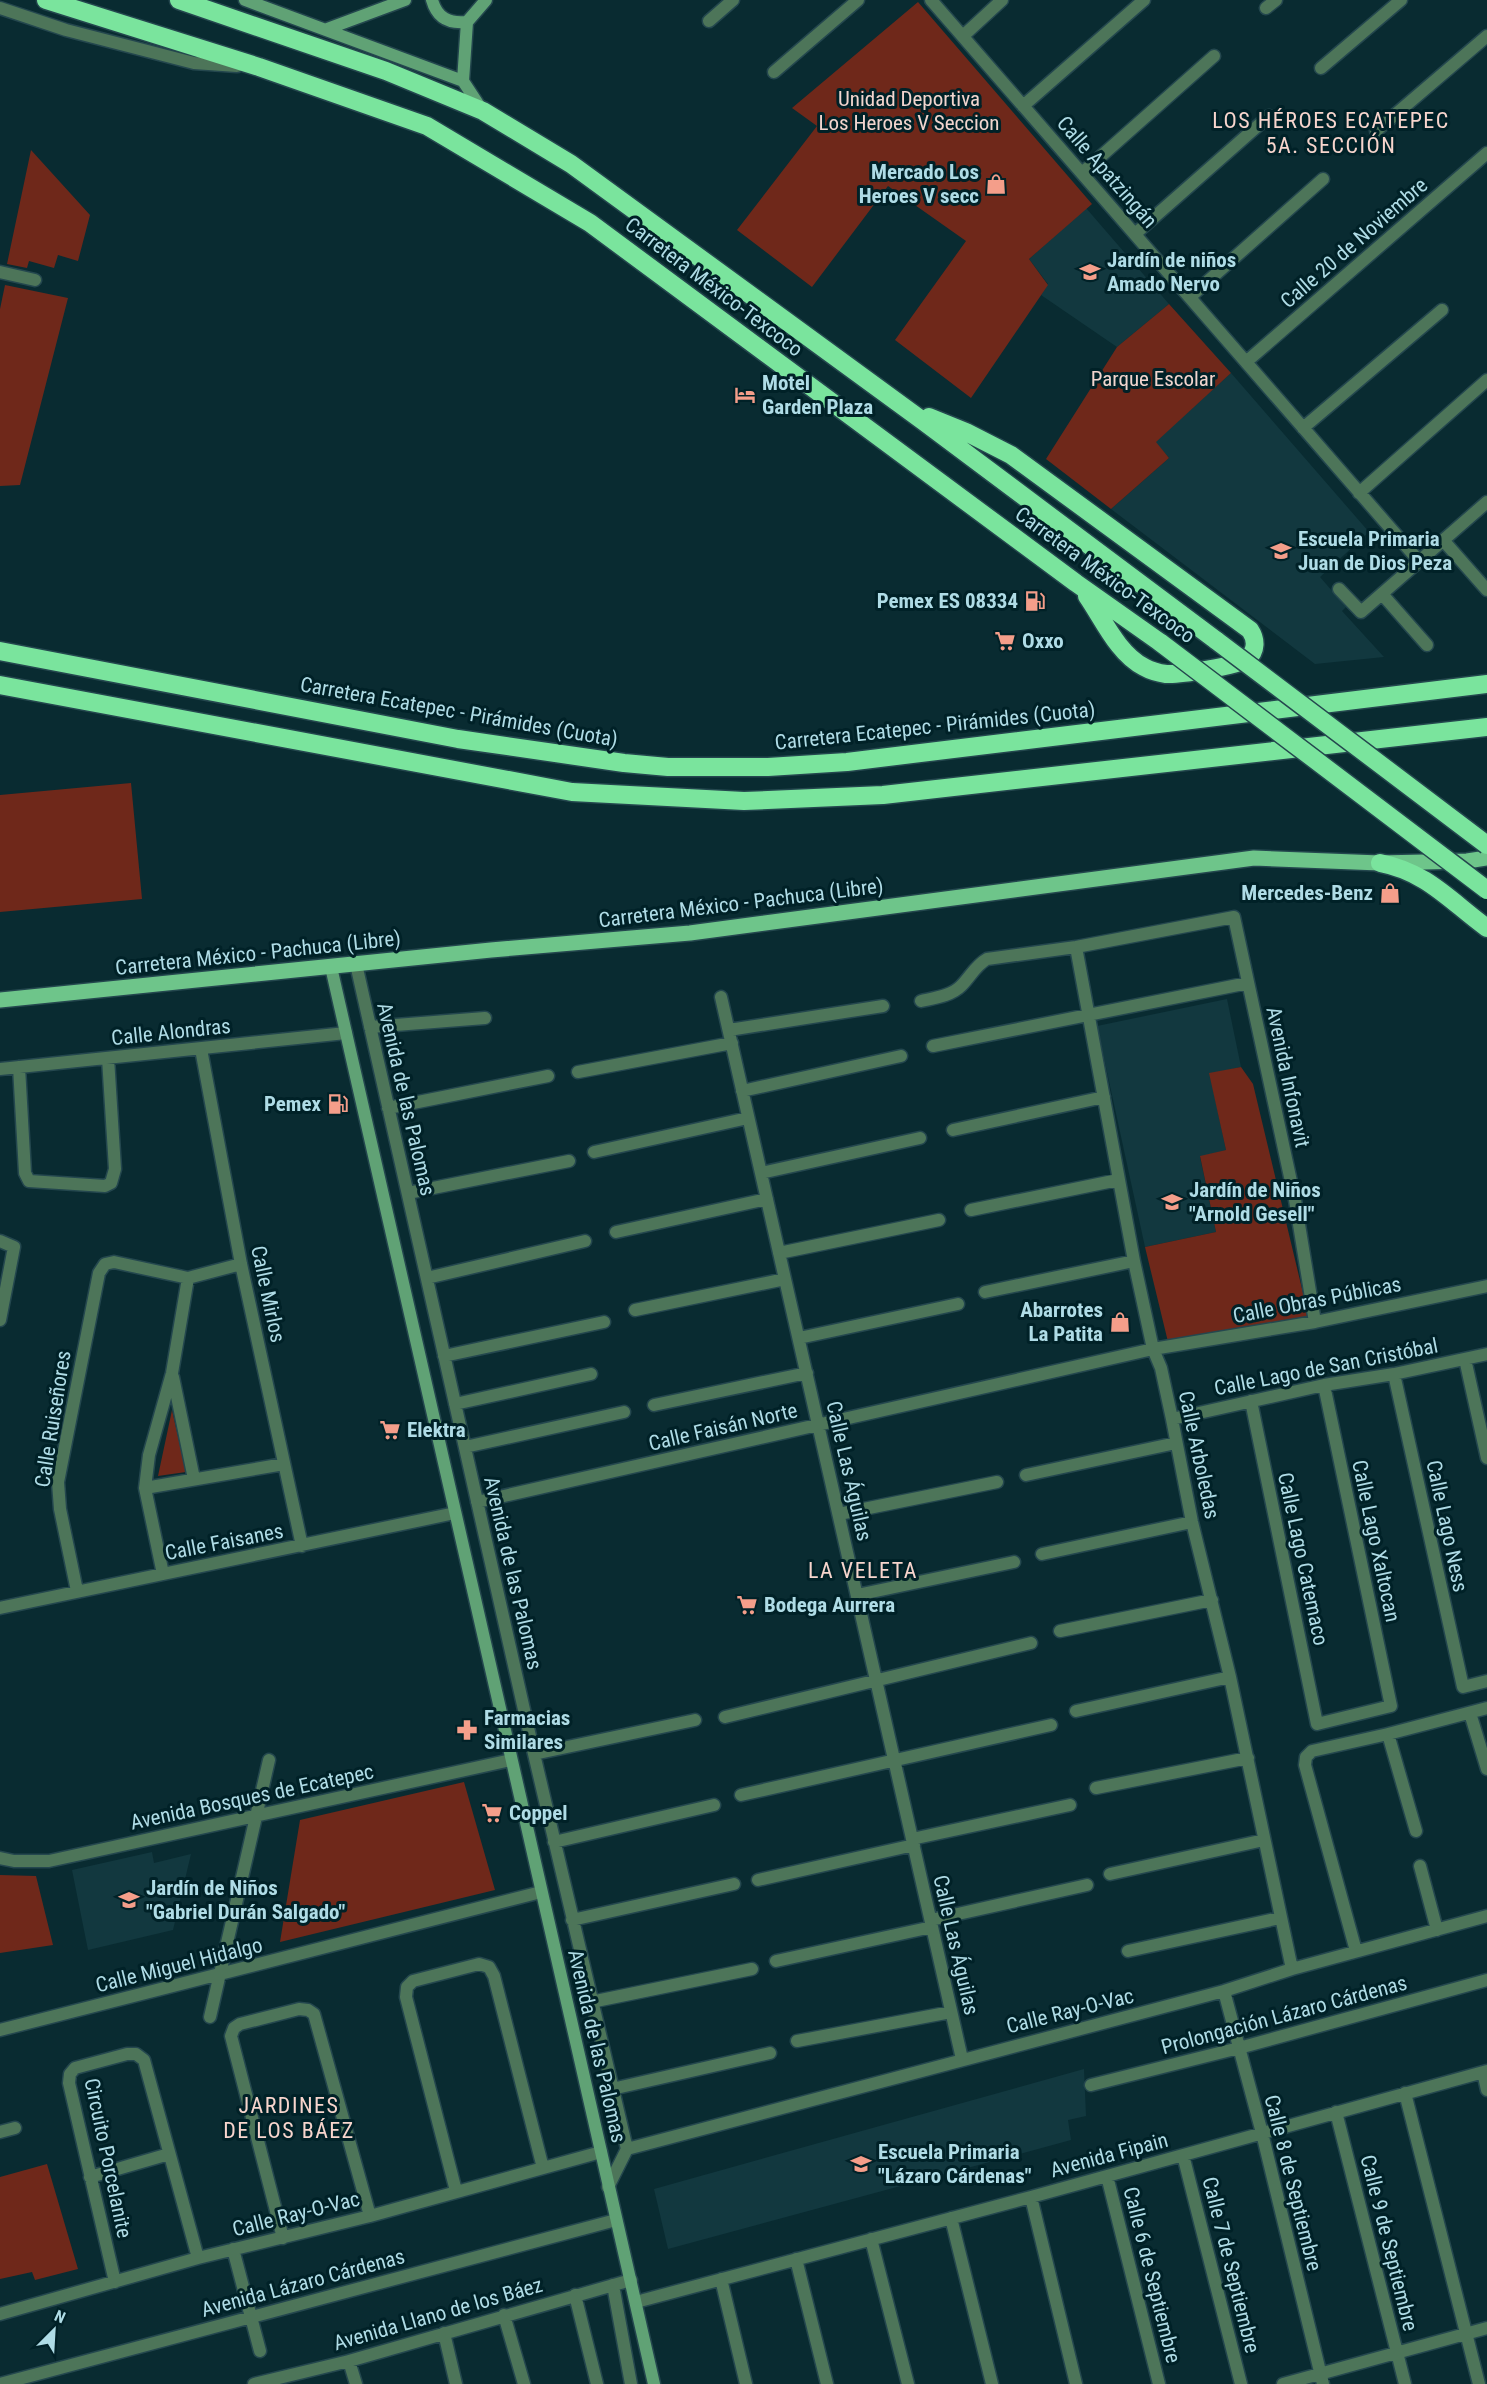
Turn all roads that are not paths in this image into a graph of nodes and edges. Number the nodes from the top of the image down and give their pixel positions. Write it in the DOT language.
graph roads {
  1 [pos="46,0"];
  2 [pos="179,0"];
  3 [pos="244,0"];
  4 [pos="405,0"];
  5 [pos="432,0"];
  6 [pos="486,0"];
  7 [pos="733,0"];
  8 [pos="858,0"];
  9 [pos="931,0"];
  10 [pos="1002,0"];
  11 [pos="1144,0"];
  12 [pos="1401,0"];
  13 [pos="0,8"];
  14 [pos="709,21"];
  15 [pos="467,22"];
  16 [pos="327,29"];
  17 [pos="963,36"];
  18 [pos="1487,36"];
  19 [pos="1214,56"];
  20 [pos="259,67"];
  21 [pos="1321,68"];
  22 [pos="774,72"];
  23 [pos="463,81"];
  24 [pos="1023,106"];
  25 [pos="483,111"];
  26 [pos="1269,116"];
  27 [pos="1376,131"];
  28 [pos="1487,153"];
  29 [pos="1082,173"];
  30 [pos="1323,179"];
  31 [pos="1135,234"];
  32 [pos="0,272"];
  33 [pos="35,279"];
  34 [pos="1190,297"];
  35 [pos="1442,310"];
  36 [pos="1246,362"];
  37 [pos="1487,380"];
  38 [pos="907,409"];
  39 [pos="1303,428"];
  40 [pos="1359,493"];
  41 [pos="1487,502"];
  42 [pos="1443,540"];
  43 [pos="1419,561"];
  44 [pos="1081,587"];
  45 [pos="1339,589"];
  46 [pos="1487,590"];
  47 [pos="1382,594"];
  48 [pos="1427,645"];
  49 [pos="0,651"];
  50 [pos="1487,684"];
  51 [pos="0,685"];
  52 [pos="1487,727"];
  53 [pos="1487,845"];
  54 [pos="1487,858"];
  55 [pos="1380,863"];
  56 [pos="1487,890"];
  57 [pos="1487,928"];
  58 [pos="1076,947"];
  59 [pos="356,964"];
  60 [pos="331,967"];
  61 [pos="1248,983"];
  62 [pos="721,997"];
  63 [pos="0,1000"];
  64 [pos="921,1001"];
  65 [pos="883,1006"];
  66 [pos="1094,1014"];
  67 [pos="485,1018"];
  68 [pos="370,1027"];
  69 [pos="729,1030"];
  70 [pos="346,1032"];
  71 [pos="732,1043"];
  72 [pos="933,1047"];
  73 [pos="201,1048"];
  74 [pos="901,1056"];
  75 [pos="108,1058"];
  76 [pos="19,1067"];
  77 [pos="0,1069"];
  78 [pos="578,1072"];
  79 [pos="548,1076"];
  80 [pos="742,1091"];
  81 [pos="1104,1097"];
  82 [pos="388,1108"];
  83 [pos="748,1118"];
  84 [pos="953,1130"];
  85 [pos="920,1138"];
  86 [pos="594,1152"];
  87 [pos="568,1161"];
  88 [pos="761,1173"];
  89 [pos="1118,1180"];
  90 [pos="408,1193"];
  91 [pos="767,1199"];
  92 [pos="971,1210"];
  93 [pos="939,1220"];
  94 [pos="616,1232"];
  95 [pos="0,1241"];
  96 [pos="585,1241"];
  97 [pos="779,1253"];
  98 [pos="1134,1261"];
  99 [pos="242,1264"];
  100 [pos="188,1278"];
  101 [pos="427,1278"];
  102 [pos="785,1279"];
  103 [pos="1487,1286"];
  104 [pos="985,1292"];
  105 [pos="957,1304"];
  106 [pos="635,1310"];
  107 [pos="0,1320"];
  108 [pos="604,1322"];
  109 [pos="1315,1322"];
  110 [pos="798,1338"];
  111 [pos="1153,1349"];
  112 [pos="1487,1354"];
  113 [pos="444,1356"];
  114 [pos="1465,1359"];
  115 [pos="172,1373"];
  116 [pos="807,1373"];
  117 [pos="591,1374"];
  118 [pos="1394,1374"];
  119 [pos="1323,1384"];
  120 [pos="1251,1401"];
  121 [pos="455,1404"];
  122 [pos="654,1406"];
  123 [pos="624,1412"];
  124 [pos="1172,1419"];
  125 [pos="818,1426"];
  126 [pos="1176,1443"];
  127 [pos="465,1447"];
  128 [pos="1487,1458"];
  129 [pos="284,1464"];
  130 [pos="1026,1475"];
  131 [pos="194,1479"];
  132 [pos="997,1482"];
  133 [pos="145,1488"];
  134 [pos="477,1502"];
  135 [pos="455,1513"];
  136 [pos="838,1514"];
  137 [pos="1192,1522"];
  138 [pos="302,1546"];
  139 [pos="1042,1554"];
  140 [pos="1014,1562"];
  141 [pos="163,1574"];
  142 [pos="77,1591"];
  143 [pos="857,1595"];
  144 [pos="1212,1600"];
  145 [pos="0,1608"];
  146 [pos="1060,1631"];
  147 [pos="1031,1643"];
  148 [pos="1230,1677"];
  149 [pos="878,1681"];
  150 [pos="1487,1681"];
  151 [pos="1487,1708"];
  152 [pos="1076,1711"];
  153 [pos="1470,1713"];
  154 [pos="725,1717"];
  155 [pos="695,1720"];
  156 [pos="1317,1724"];
  157 [pos="1051,1725"];
  158 [pos="1388,1734"];
  159 [pos="534,1754"];
  160 [pos="1248,1758"];
  161 [pos="269,1760"];
  162 [pos="511,1760"];
  163 [pos="894,1760"];
  164 [pos="1487,1769"];
  165 [pos="1096,1788"];
  166 [pos="741,1795"];
  167 [pos="714,1804"];
  168 [pos="1070,1805"];
  169 [pos="256,1817"];
  170 [pos="1416,1831"];
  171 [pos="1264,1840"];
  172 [pos="554,1842"];
  173 [pos="913,1842"];
  174 [pos="0,1858"];
  175 [pos="1420,1866"];
  176 [pos="1110,1874"];
  177 [pos="758,1880"];
  178 [pos="734,1884"];
  179 [pos="1087,1885"];
  180 [pos="541,1892"];
  181 [pos="1487,1916"];
  182 [pos="1281,1918"];
  183 [pos="572,1920"];
  184 [pos="932,1923"];
  185 [pos="1437,1930"];
  186 [pos="1128,1951"];
  187 [pos="1356,1951"];
  188 [pos="776,1961"];
  189 [pos="752,1969"];
  190 [pos="1292,1969"];
  191 [pos="219,1975"];
  192 [pos="1487,1980"];
  193 [pos="1224,1991"];
  194 [pos="591,2001"];
  195 [pos="951,2012"];
  196 [pos="210,2017"];
  197 [pos="0,2030"];
  198 [pos="797,2041"];
  199 [pos="1239,2048"];
  200 [pos="770,2053"];
  201 [pos="962,2059"];
  202 [pos="1485,2071"];
  203 [pos="1091,2085"];
  204 [pos="612,2089"];
  205 [pos="1487,2090"];
  206 [pos="1405,2093"];
  207 [pos="1336,2112"];
  208 [pos="15,2128"];
  209 [pos="0,2132"];
  210 [pos="1262,2133"];
  211 [pos="627,2149"];
  212 [pos="601,2152"];
  213 [pos="169,2154"];
  214 [pos="1183,2155"];
  215 [pos="543,2168"];
  216 [pos="1107,2176"];
  217 [pos="90,2177"];
  218 [pos="608,2187"];
  219 [pos="456,2191"];
  220 [pos="1031,2197"];
  221 [pos="370,2216"];
  222 [pos="951,2218"];
  223 [pos="616,2220"];
  224 [pos="283,2238"];
  225 [pos="871,2239"];
  226 [pos="232,2249"];
  227 [pos="198,2258"];
  228 [pos="796,2259"];
  229 [pos="721,2279"];
  230 [pos="631,2280"];
  231 [pos="115,2283"];
  232 [pos="613,2285"];
  233 [pos="575,2295"];
  234 [pos="636,2302"];
  235 [pos="0,2314"];
  236 [pos="504,2315"];
  237 [pos="250,2318"];
  238 [pos="1487,2328"];
  239 [pos="444,2333"];
  240 [pos="1466,2333"];
  241 [pos="260,2351"];
  242 [pos="1397,2353"];
  243 [pos="349,2361"];
  244 [pos="1321,2379"];
  245 [pos="269,2382"];
  246 [pos="0,2384"];
  247 [pos="254,2384"];
  248 [pos="356,2384"];
  249 [pos="456,2384"];
  250 [pos="524,2384"];
  251 [pos="597,2384"];
  252 [pos="631,2384"];
  253 [pos="654,2384"];
  254 [pos="747,2384"];
  255 [pos="827,2384"];
  256 [pos="908,2384"];
  257 [pos="992,2384"];
  258 [pos="1076,2384"];
  259 [pos="1159,2384"];
  260 [pos="1241,2384"];
  261 [pos="1283,2384"];
  262 [pos="1405,2384"];
  263 [pos="1479,2384"];
  1 -- 20 [label="highway, Carretera México-Texcoco"];
  2 -- 25 [label="highway, Carretera México-Texcoco"];
  3 -- 16 [label="main road"];
  4 -- 16 [label="main road"];
  5 -- 15 [label="main road"];
  6 -- 15 [label="main road"];
  7 -- 14 [label="street"];
  8 -- 22 [label="street"];
  9 -- 17 [label="street, Calle Apatzingán"];
  10 -- 17 [label="street"];
  11 -- 24 [label="street"];
  12 -- 21 [label="street"];
  13 -- 20 [label="street"];
  15 -- 23 [label="main road"];
  16 -- 23 [label="main road"];
  17 -- 24 [label="street, Calle Apatzingán"];
  18 -- 27 [label="street"];
  19 -- 29 [label="street"];
  20 -- 44 [label="highway, Carretera México-Texcoco"];
  23 -- 25 [label="main road"];
  24 -- 29 [label="street, Calle Apatzingán"];
  25 -- 38 [label="highway, Carretera México-Texcoco"];
  26 -- 31 [label="street"];
  28 -- 36 [label="street, Calle 20 de Noviembre"];
  29 -- 31 [label="street, Calle Apatzingán"];
  30 -- 34 [label="street"];
  31 -- 34 [label="street, Calle Apatzingán"];
  32 -- 33 [label="street"];
  34 -- 36 [label="street, Calle Apatzingán"];
  35 -- 39 [label="street"];
  36 -- 39 [label="street, Calle Apatzingán"];
  37 -- 40 [label="street"];
  38 -- 44 [label="highway"];
  38 -- 53 [label="highway, Carretera México-Texcoco, bridge"];
  39 -- 40 [label="street, Calle Apatzingán"];
  40 -- 43 [label="street, Calle Apatzingán"];
  41 -- 42 [label="street"];
  42 -- 43 [label="street"];
  42 -- 46 [label="street"];
  43 -- 47 [label="street"];
  44 -- 56 [label="highway, Carretera México-Texcoco, bridge"];
  45 -- 47 [label="street"];
  47 -- 48 [label="street"];
  49 -- 50 [label="highway, Carretera Ecatepec - Pirámides (Cuota)"];
  51 -- 52 [label="highway"];
  54 -- 55 [label="main road, Carretera México - Pachuca (Libre)"];
  55 -- 57 [label="highway"];
  55 -- 59 [label="main road, Carretera México - Pachuca (Libre)"];
  58 -- 61 [label="street, Avenida Infonavit"];
  58 -- 64 [label="street"];
  58 -- 66 [label="street, Calle Arboledas"];
  59 -- 60 [label="main road, Carretera México - Pachuca (Libre)"];
  59 -- 68 [label="street, Avenida de las Palomas"];
  60 -- 63 [label="main road, Carretera México - Pachuca (Libre)"];
  60 -- 70 [label="main road, Avenida de las Palomas"];
  61 -- 66 [label="street, Avenida Infonavit"];
  61 -- 109 [label="street, Avenida Infonavit"];
  62 -- 69 [label="street, Calle Las Águilas"];
  65 -- 69 [label="street"];
  66 -- 72 [label="street, Avenida Infonavit"];
  66 -- 81 [label="street, Calle Arboledas"];
  67 -- 68 [label="street"];
  68 -- 82 [label="street, Avenida de las Palomas"];
  69 -- 71 [label="street, Calle Las Águilas"];
  70 -- 73 [label="street, Calle Alondras"];
  70 -- 135 [label="main road, Avenida de las Palomas"];
  71 -- 78 [label="street"];
  71 -- 80 [label="street, Calle Las Águilas"];
  73 -- 75 [label="street, Calle Alondras"];
  73 -- 99 [label="street, Calle Mirlos"];
  74 -- 80 [label="street"];
  75 -- 76 [label="street, Calle Alondras"];
  75 -- 76 [label="street"];
  76 -- 77 [label="street, Calle Alondras"];
  79 -- 82 [label="street"];
  80 -- 83 [label="street, Calle Las Águilas"];
  81 -- 84 [label="street"];
  81 -- 89 [label="street, Calle Arboledas"];
  82 -- 90 [label="street, Avenida de las Palomas"];
  83 -- 86 [label="street"];
  83 -- 88 [label="street, Calle Las Águilas"];
  85 -- 88 [label="street"];
  87 -- 90 [label="street"];
  88 -- 91 [label="street, Calle Las Águilas"];
  89 -- 92 [label="street"];
  89 -- 98 [label="street, Calle Arboledas"];
  90 -- 101 [label="street, Avenida de las Palomas"];
  91 -- 94 [label="street"];
  91 -- 97 [label="street, Calle Las Águilas"];
  93 -- 97 [label="street"];
  95 -- 107 [label="street"];
  96 -- 101 [label="street"];
  97 -- 102 [label="street, Calle Las Águilas"];
  98 -- 104 [label="street"];
  98 -- 111 [label="street, Calle Arboledas"];
  99 -- 100 [label="street"];
  99 -- 129 [label="street, Calle Mirlos"];
  100 -- 115 [label="street"];
  100 -- 142 [label="street, Calle Ruiseñores"];
  101 -- 113 [label="street, Avenida de las Palomas"];
  102 -- 106 [label="street"];
  102 -- 110 [label="street, Calle Las Águilas"];
  103 -- 109 [label="street, Calle Obras Públicas"];
  105 -- 110 [label="street"];
  108 -- 113 [label="street"];
  109 -- 111 [label="street, Calle Obras Públicas"];
  110 -- 116 [label="street, Calle Las Águilas"];
  111 -- 124 [label="street, Calle Arboledas"];
  111 -- 125 [label="street, Calle Faisán Norte"];
  112 -- 114 [label="street, Calle Lago de San Cristóbal"];
  113 -- 121 [label="street, Avenida de las Palomas"];
  114 -- 118 [label="street, Calle Lago de San Cristóbal"];
  114 -- 128 [label="street"];
  115 -- 131 [label="street"];
  115 -- 133 [label="street"];
  116 -- 122 [label="street"];
  116 -- 125 [label="street, Calle Las Águilas"];
  117 -- 121 [label="street"];
  118 -- 119 [label="street, Calle Lago de San Cristóbal"];
  118 -- 150 [label="street, Calle Lago Ness"];
  119 -- 120 [label="street, Calle Lago de San Cristóbal"];
  119 -- 156 [label="street, Calle Lago Xaltocan"];
  120 -- 124 [label="street, Calle Lago de San Cristóbal"];
  120 -- 156 [label="street, Calle Lago Catemaco"];
  121 -- 127 [label="street, Avenida de las Palomas"];
  123 -- 127 [label="street"];
  124 -- 126 [label="street, Calle Arboledas"];
  125 -- 134 [label="street, Calle Faisán Norte"];
  125 -- 136 [label="street, Calle Las Águilas"];
  126 -- 130 [label="street"];
  126 -- 137 [label="street, Calle Arboledas"];
  127 -- 134 [label="street, Avenida de las Palomas"];
  129 -- 131 [label="street"];
  129 -- 138 [label="street, Calle Mirlos"];
  131 -- 133 [label="street"];
  132 -- 136 [label="street"];
  133 -- 141 [label="street"];
  134 -- 159 [label="street, Avenida de las Palomas"];
  135 -- 138 [label="street, Calle Faisanes"];
  135 -- 162 [label="main road, Avenida de las Palomas"];
  136 -- 143 [label="street, Calle Las Águilas"];
  137 -- 139 [label="street"];
  137 -- 144 [label="street, Calle Arboledas"];
  138 -- 141 [label="street, Calle Faisanes"];
  140 -- 143 [label="street"];
  141 -- 142 [label="street, Calle Faisanes"];
  142 -- 145 [label="street, Calle Faisanes"];
  143 -- 149 [label="street, Calle Las Águilas"];
  144 -- 146 [label="street"];
  144 -- 148 [label="street, Calle Arboledas"];
  147 -- 149 [label="street"];
  148 -- 152 [label="street"];
  148 -- 160 [label="street, Calle Arboledas"];
  149 -- 154 [label="street"];
  149 -- 163 [label="street, Calle Las Águilas"];
  151 -- 153 [label="street"];
  153 -- 158 [label="street"];
  153 -- 164 [label="street"];
  155 -- 159 [label="street"];
  157 -- 163 [label="street"];
  158 -- 170 [label="street"];
  158 -- 187 [label="street"];
  159 -- 172 [label="street, Avenida de las Palomas"];
  160 -- 165 [label="street"];
  160 -- 171 [label="street, Calle Arboledas"];
  161 -- 169 [label="street"];
  162 -- 169 [label="street, Avenida Bosques de Ecatepec"];
  162 -- 180 [label="main road, Avenida de las Palomas"];
  163 -- 166 [label="street"];
  163 -- 173 [label="street, Calle Las Águilas"];
  167 -- 172 [label="street"];
  168 -- 173 [label="street"];
  169 -- 174 [label="street, Avenida Bosques de Ecatepec"];
  169 -- 191 [label="street"];
  171 -- 176 [label="street"];
  171 -- 182 [label="street, Calle Arboledas"];
  172 -- 183 [label="street, Avenida de las Palomas"];
  173 -- 177 [label="street"];
  173 -- 184 [label="street, Calle Las Águilas"];
  175 -- 185 [label="street"];
  178 -- 183 [label="street"];
  179 -- 184 [label="street"];
  180 -- 191 [label="street, Calle Miguel Hidalgo"];
  180 -- 212 [label="main road, Avenida de las Palomas"];
  181 -- 185 [label="street, Calle Ray-O-Vac"];
  182 -- 186 [label="street"];
  182 -- 190 [label="street, Calle Arboledas"];
  183 -- 194 [label="street, Avenida de las Palomas"];
  184 -- 188 [label="street"];
  184 -- 195 [label="street, Calle Las Águilas"];
  185 -- 187 [label="street, Calle Ray-O-Vac"];
  187 -- 190 [label="street, Calle Ray-O-Vac"];
  189 -- 194 [label="street"];
  190 -- 193 [label="street, Calle Ray-O-Vac"];
  191 -- 196 [label="street"];
  191 -- 197 [label="street, Calle Miguel Hidalgo"];
  192 -- 199 [label="street, Prolongación Lázaro Cárdenas"];
  193 -- 199 [label="street, Calle 8 de Septiembre"];
  193 -- 201 [label="street, Calle Ray-O-Vac"];
  194 -- 204 [label="street, Avenida de las Palomas"];
  195 -- 198 [label="street"];
  195 -- 201 [label="street, Calle Las Águilas"];
  199 -- 203 [label="street, Prolongación Lázaro Cárdenas"];
  199 -- 210 [label="street, Calle 8 de Septiembre"];
  200 -- 204 [label="street"];
  201 -- 211 [label="street, Calle Ray-O-Vac"];
  202 -- 205 [label="street"];
  202 -- 206 [label="street, Avenida Fipain"];
  204 -- 211 [label="street, Avenida de las Palomas"];
  206 -- 207 [label="street, Avenida Fipain"];
  206 -- 240 [label="street"];
  207 -- 210 [label="street, Avenida Fipain"];
  207 -- 242 [label="street, Calle 9 de Septiembre"];
  208 -- 209 [label="street"];
  210 -- 214 [label="street, Avenida Fipain"];
  210 -- 244 [label="street, Calle 8 de Septiembre"];
  211 -- 218 [label="street, Avenida de las Palomas"];
  212 -- 215 [label="street, Calle Ray-O-Vac"];
  212 -- 218 [label="main road, Avenida de las Palomas"];
  213 -- 217 [label="street"];
  213 -- 217 [label="street, Circuito Porcelanite"];
  213 -- 227 [label="street, Circuito Porcelanite"];
  214 -- 216 [label="street, Avenida Fipain"];
  214 -- 260 [label="street, Calle 7 de Septiembre"];
  215 -- 219 [label="street, Calle Ray-O-Vac"];
  215 -- 219 [label="street"];
  216 -- 220 [label="street, Avenida Fipain"];
  216 -- 259 [label="street, Calle 6 de Septiembre"];
  217 -- 231 [label="street, Circuito Porcelanite"];
  218 -- 223 [label="main road, Avenida de las Palomas"];
  219 -- 221 [label="street, Calle Ray-O-Vac"];
  220 -- 222 [label="street, Avenida Fipain"];
  220 -- 258 [label="street"];
  221 -- 224 [label="street, Calle Ray-O-Vac"];
  221 -- 224 [label="street"];
  222 -- 225 [label="street, Avenida Fipain"];
  222 -- 257 [label="street"];
  223 -- 230 [label="main road, Avenida de las Palomas"];
  223 -- 237 [label="street, Avenida Lázaro Cárdenas"];
  224 -- 226 [label="street, Calle Ray-O-Vac"];
  225 -- 228 [label="street, Avenida Fipain"];
  225 -- 256 [label="street"];
  226 -- 227 [label="street, Calle Ray-O-Vac"];
  226 -- 237 [label="street"];
  227 -- 231 [label="street, Calle Ray-O-Vac"];
  228 -- 229 [label="street, Avenida Fipain"];
  228 -- 255 [label="street"];
  229 -- 234 [label="street, Avenida Fipain"];
  229 -- 254 [label="street"];
  230 -- 232 [label="street, Avenida Llano de los Báez"];
  230 -- 234 [label="main road, Avenida de las Palomas"];
  231 -- 235 [label="street, Calle Ray-O-Vac"];
  232 -- 233 [label="street, Avenida Llano de los Báez"];
  232 -- 252 [label="street"];
  233 -- 236 [label="street, Avenida Llano de los Báez"];
  233 -- 251 [label="street"];
  234 -- 253 [label="main road, Avenida de las Palomas"];
  236 -- 239 [label="street, Avenida Llano de los Báez"];
  236 -- 250 [label="street"];
  237 -- 241 [label="street"];
  237 -- 246 [label="street, Avenida Lázaro Cárdenas"];
  238 -- 240 [label="street"];
  239 -- 243 [label="street, Avenida Llano de los Báez"];
  239 -- 249 [label="street"];
  240 -- 242 [label="street"];
  240 -- 263 [label="street"];
  242 -- 244 [label="street"];
  242 -- 262 [label="street, Calle 9 de Septiembre"];
  243 -- 245 [label="street, Avenida Llano de los Báez"];
  243 -- 248 [label="street"];
  244 -- 261 [label="street"];
  245 -- 247 [label="street, Avenida Llano de los Báez"];
}
